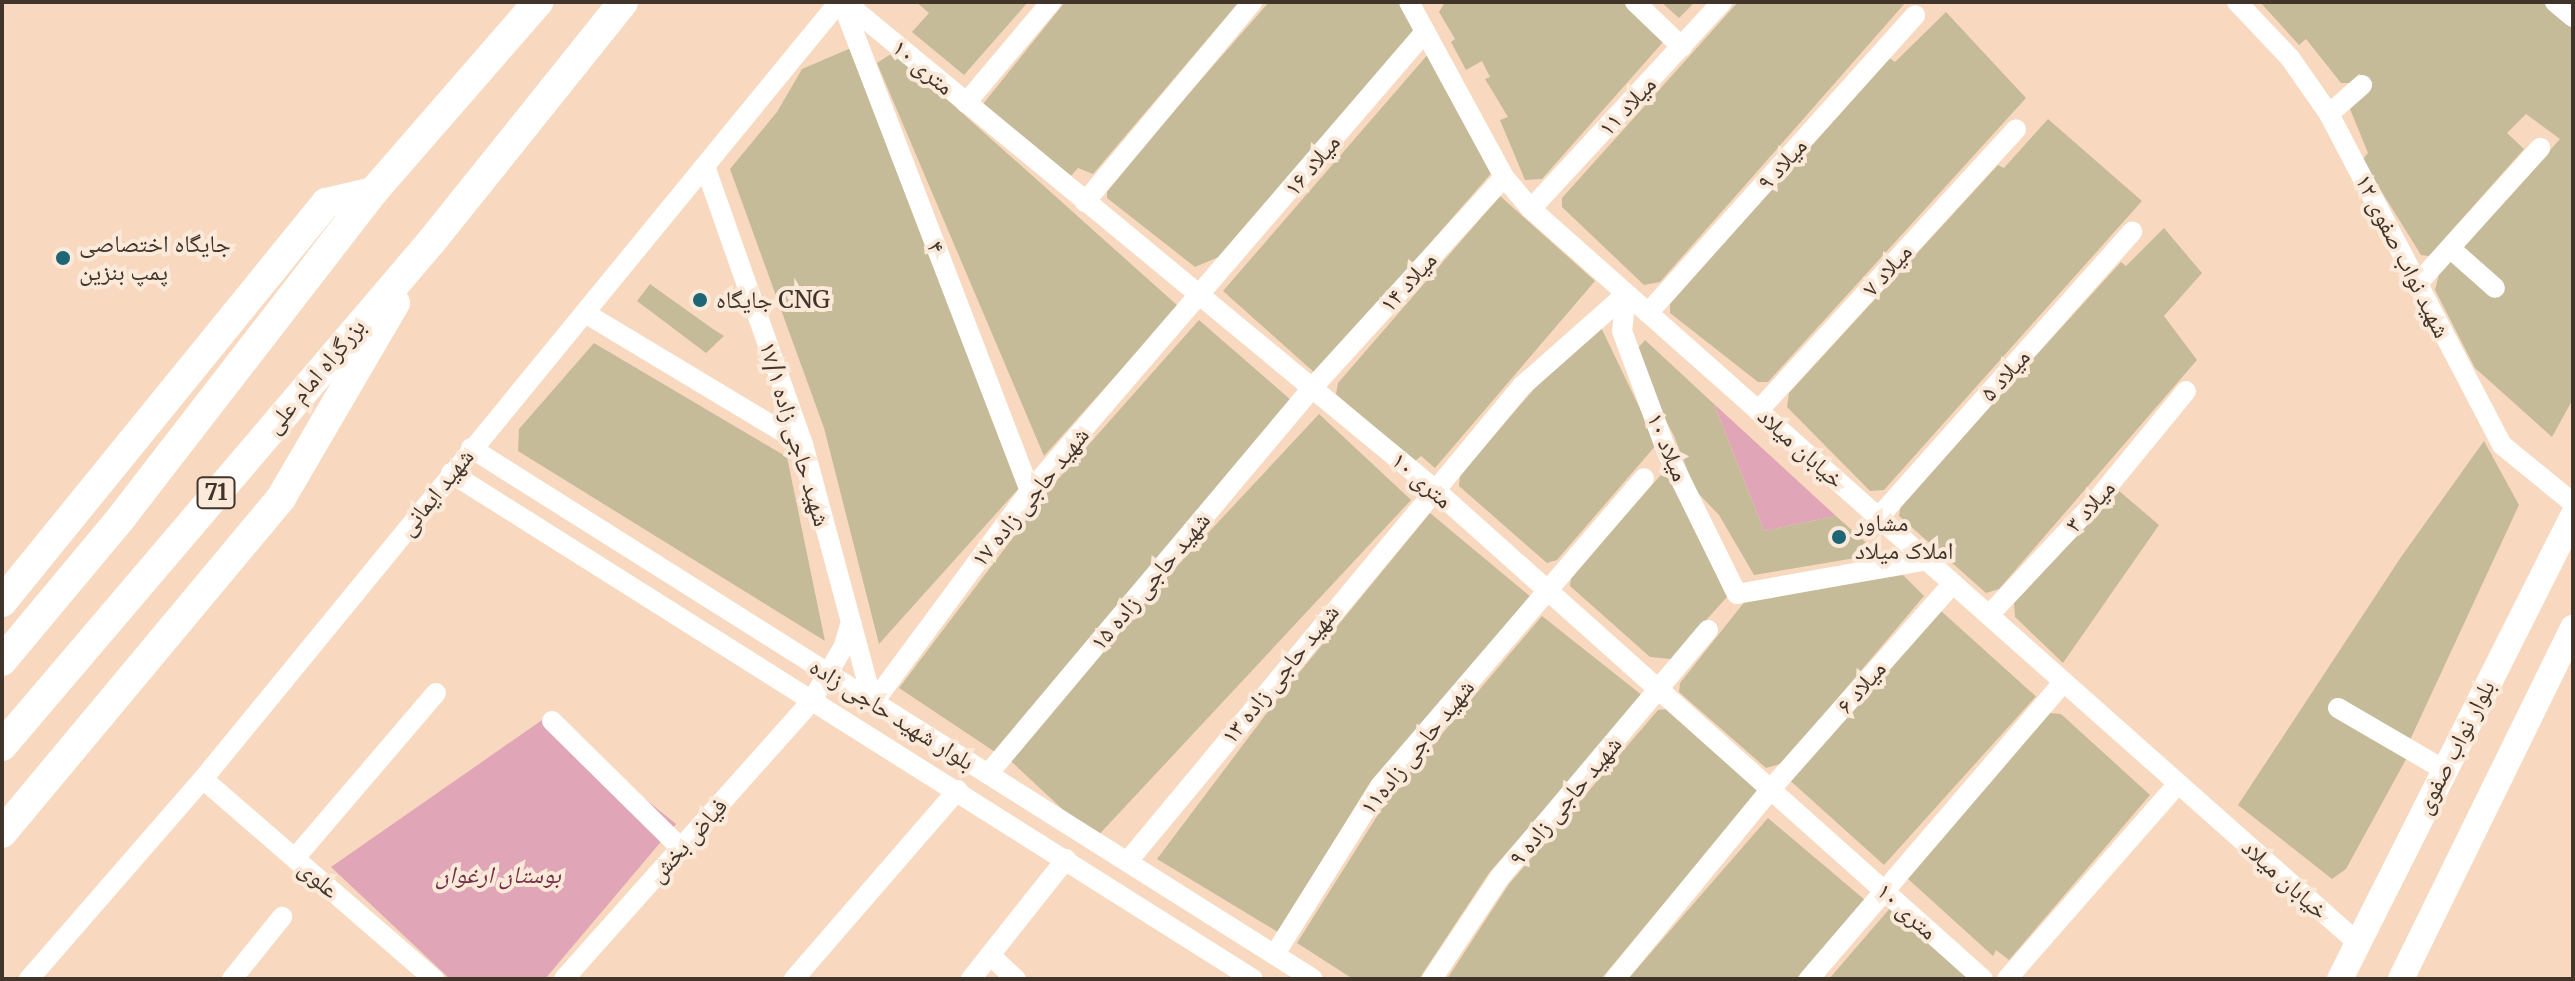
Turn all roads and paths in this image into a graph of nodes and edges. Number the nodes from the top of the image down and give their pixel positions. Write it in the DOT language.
graph roads {
  1 [pos="538,2"];
  2 [pos="623,2"];
  3 [pos="842,2"];
  4 [pos="1051,2"];
  5 [pos="1252,2"];
  6 [pos="1635,2"];
  7 [pos="1722,2"];
  8 [pos="2237,2"];
  9 [pos="2555,2"];
  10 [pos="1416,4"];
  11 [pos="1915,15"];
  12 [pos="2573,17"];
  13 [pos="1425,32"];
  14 [pos="1682,47"];
  15 [pos="2362,85"];
  16 [pos="966,103"];
  17 [pos="2329,114"];
  18 [pos="2016,129"];
  19 [pos="2540,148"];
  20 [pos="706,169"];
  21 [pos="1504,177"];
  22 [pos="373,192"];
  23 [pos="1085,202"];
  24 [pos="1531,209"];
  25 [pos="2132,232"];
  26 [pos="431,242"];
  27 [pos="2450,248"];
  28 [pos="2419,282"];
  29 [pos="2495,288"];
  30 [pos="1626,294"];
  31 [pos="1198,299"];
  32 [pos="585,313"];
  33 [pos="1648,313"];
  34 [pos="1313,387"];
  35 [pos="2186,391"];
  36 [pos="1758,411"];
  37 [pos="803,444"];
  38 [pos="471,448"];
  39 [pos="451,473"];
  40 [pos="1644,478"];
  41 [pos="1433,488"];
  42 [pos="1030,491"];
  43 [pos="2573,503"];
  44 [pos="2573,516"];
  45 [pos="1878,518"];
  46 [pos="1927,560"];
  47 [pos="1953,583"];
  48 [pos="1546,591"];
  49 [pos="2,602"];
  50 [pos="1989,615"];
  51 [pos="850,625"];
  52 [pos="2573,628"];
  53 [pos="1708,630"];
  54 [pos="2,661"];
  55 [pos="828,675"];
  56 [pos="2064,682"];
  57 [pos="1660,689"];
  58 [pos="436,693"];
  59 [pos="811,702"];
  60 [pos="873,703"];
  61 [pos="2338,708"];
  62 [pos="552,721"];
  63 [pos="2,746"];
  64 [pos="2443,769"];
  65 [pos="988,774"];
  66 [pos="203,779"];
  67 [pos="2178,784"];
  68 [pos="958,790"];
  69 [pos="1770,790"];
  70 [pos="2,833"];
  71 [pos="681,848"];
  72 [pos="295,858"];
  73 [pos="1066,859"];
  74 [pos="1128,861"];
  75 [pos="1884,890"];
  76 [pos="282,917"];
  77 [pos="2358,943"];
  78 [pos="1275,954"];
  79 [pos="991,956"];
  80 [pos="1243,976"];
  81 [pos="29,979"];
  82 [pos="232,979"];
  83 [pos="434,979"];
  84 [pos="564,979"];
  85 [pos="794,979"];
  86 [pos="971,979"];
  87 [pos="1016,979"];
  88 [pos="1313,979"];
  89 [pos="1432,979"];
  90 [pos="1615,979"];
  91 [pos="1809,979"];
  92 [pos="1983,979"];
  93 [pos="2007,979"];
  94 [pos="2340,979"];
  95 [pos="2401,979"];
  1 -- 22 [label="highway, 71"];
  2 -- 26 [label="highway, بزرگراه امام علی / 71"];
  3 -- 16 [label="street, ۱۰ متری"];
  3 -- 20 [label="street, شهید ایمانی"];
  3 -- 42 [label="street, ۴"];
  4 -- 16 [label="street"];
  5 -- 23 [label="street"];
  6 -- 14 [label="street"];
  7 -- 14 [label="street, میلاد ۱۱"];
  8 -- 17 [label="street, شهید نواب صفوی ۱۲"];
  9 -- 12 [label="street"];
  10 -- 13 [label="street, خیابان میلاد"];
  11 -- 33 [label="street, میلاد ۹"];
  13 -- 21 [label="street, خیابان میلاد"];
  13 -- 31 [label="street, میلاد ۱۶"];
  14 -- 24 [label="street, میلاد ۱۱"];
  15 -- 17 [label="street"];
  16 -- 23 [label="street, ۱۰ متری"];
  17 -- 28 [label="street, شهید نواب صفوی ۱۲"];
  18 -- 36 [label="street, میلاد ۷"];
  19 -- 27 [label="street"];
  20 -- 32 [label="street, شهید ایمانی"];
  20 -- 37 [label="street, شهید حاجی زاده ۱۷/۱"];
  21 -- 24 [label="street, خیابان میلاد"];
  21 -- 34 [label="street, میلاد ۱۴"];
  22 -- 49 [label="highway"];
  22 -- 54 [label="highway, 71"];
  23 -- 31 [label="street, ۱۰ متری"];
  24 -- 30 [label="street, خیابان میلاد"];
  25 -- 45 [label="street, میلاد ۵"];
  26 -- 63 [label="highway, بزرگراه امام علی / 71"];
  26 -- 70 [label="highway"];
  27 -- 28 [label="street"];
  27 -- 29 [label="street"];
  28 -- 43 [label="street, شهید نواب صفوی ۱۲"];
  30 -- 33 [label="street, خیابان میلاد"];
  30 -- 41 [label="street, شهید حاجی زاده ۱۳"];
  30 -- 46 [label="street, میلاد ۱۰"];
  31 -- 34 [label="street, ۱۰ متری"];
  31 -- 42 [label="street, شهید حاجی زاده ۱۷"];
  32 -- 37 [label="street"];
  32 -- 38 [label="street, شهید ایمانی"];
  33 -- 36 [label="street, خیابان میلاد"];
  34 -- 41 [label="street, ۱۰ متری"];
  34 -- 65 [label="street, شهید حاجی زاده ۱۵"];
  35 -- 50 [label="street, میلاد ۳"];
  36 -- 45 [label="street, خیابان میلاد"];
  37 -- 51 [label="street, شهید حاجی زاده ۱۷/۱"];
  38 -- 39 [label="street, شهید ایمانی"];
  38 -- 55 [label="street, بلوار شهید حاجی زاده"];
  39 -- 59 [label="street, بلوار شهید حاجی زاده"];
  39 -- 66 [label="street, شهید ایمانی"];
  40 -- 48 [label="street, شهید حاجی زاده۱۱"];
  41 -- 48 [label="street, ۱۰ متری"];
  41 -- 74 [label="street, شهید حاجی زاده ۱۳"];
  42 -- 60 [label="street, شهید حاجی زاده ۱۷"];
  44 -- 64 [label="main road, بلوار نواب صفوی"];
  45 -- 46 [label="street, خیابان میلاد"];
  46 -- 47 [label="street, خیابان میلاد"];
  47 -- 50 [label="street, خیابان میلاد"];
  47 -- 69 [label="street, میلاد ۶"];
  48 -- 57 [label="street, ۱۰ متری"];
  48 -- 78 [label="street, شهید حاجی زاده۱۱"];
  50 -- 56 [label="street, خیابان میلاد"];
  51 -- 55 [label="street, فیاض بخش"];
  51 -- 60 [label="street, شهید حاجی زاده ۱۷/۱"];
  52 -- 95 [label="main road"];
  53 -- 57 [label="street, شهید حاجی زاده ۹"];
  55 -- 59 [label="street, فیاض بخش"];
  55 -- 60 [label="street, بلوار شهید حاجی زاده"];
  56 -- 67 [label="street, خیابان میلاد"];
  56 -- 75 [label="street"];
  57 -- 69 [label="street, ۱۰ متری"];
  57 -- 89 [label="street, شهید حاجی زاده ۹"];
  58 -- 72 [label="street"];
  59 -- 68 [label="street, بلوار شهید حاجی زاده"];
  59 -- 71 [label="street, فیاض بخش"];
  60 -- 65 [label="street, بلوار شهید حاجی زاده"];
  61 -- 64 [label="street"];
  62 -- 71 [label="street"];
  64 -- 77 [label="main road, بلوار نواب صفوی"];
  65 -- 74 [label="street, بلوار شهید حاجی زاده"];
  66 -- 72 [label="street, علوی"];
  66 -- 81 [label="street, شهید ایمانی"];
  67 -- 77 [label="street, خیابان میلاد"];
  67 -- 93 [label="street"];
  68 -- 73 [label="street, بلوار شهید حاجی زاده"];
  68 -- 85 [label="street"];
  69 -- 75 [label="street, ۱۰ متری"];
  69 -- 90 [label="street, میلاد ۶"];
  71 -- 84 [label="street, فیاض بخش"];
  72 -- 83 [label="street, علوی"];
  73 -- 79 [label="street"];
  73 -- 80 [label="street, بلوار شهید حاجی زاده"];
  74 -- 78 [label="street, بلوار شهید حاجی زاده"];
  75 -- 91 [label="street"];
  75 -- 92 [label="street, ۱۰ متری"];
  76 -- 82 [label="street"];
  77 -- 94 [label="main road, بلوار نواب صفوی"];
  78 -- 88 [label="street, بلوار شهید حاجی زاده"];
  79 -- 86 [label="street"];
  79 -- 87 [label="street"];
}
